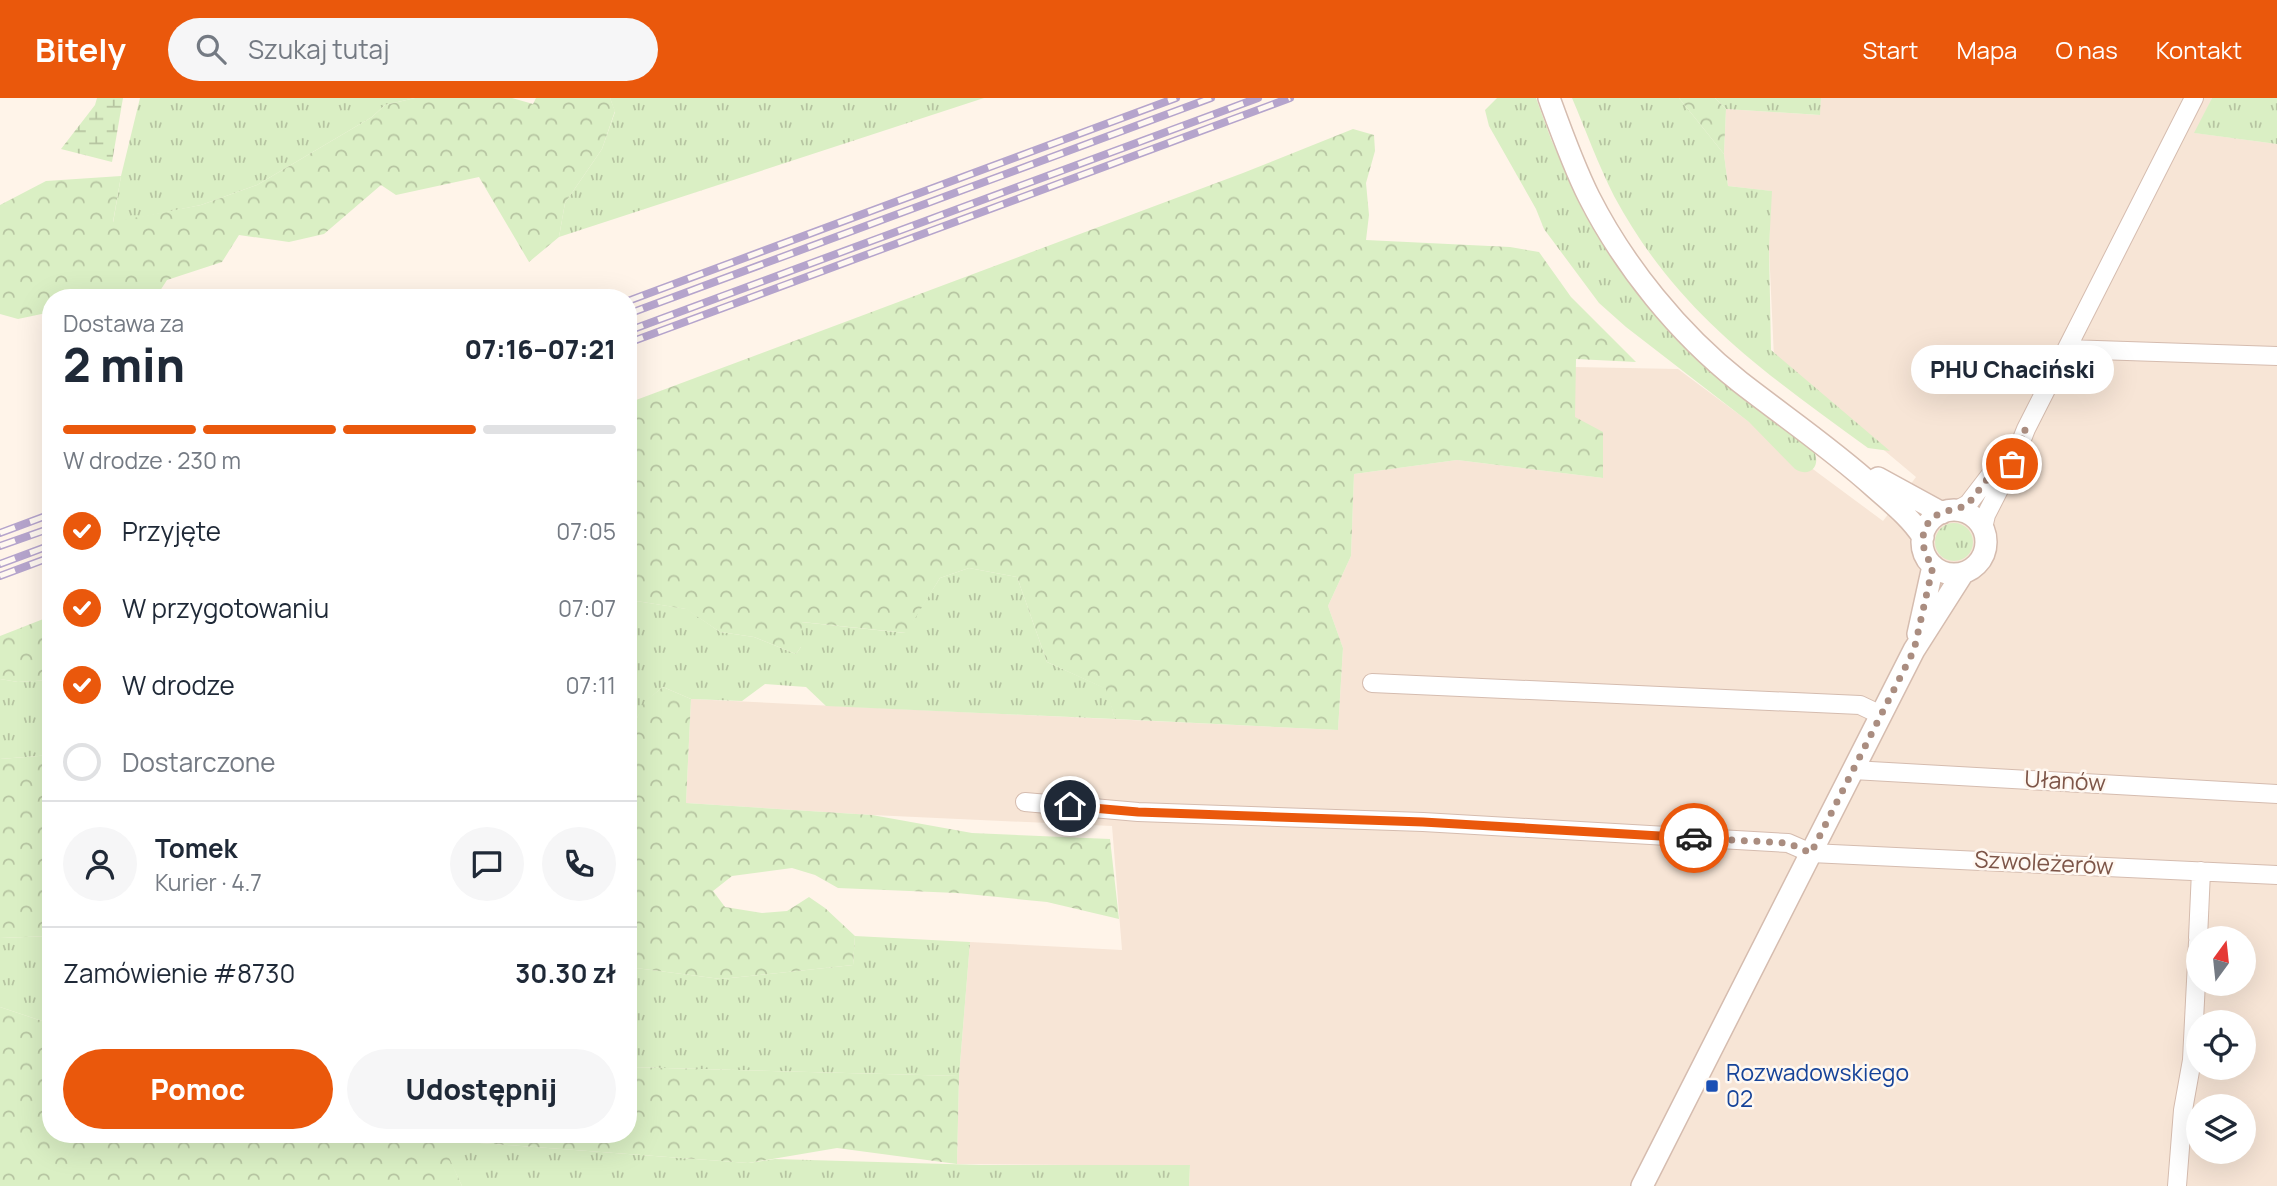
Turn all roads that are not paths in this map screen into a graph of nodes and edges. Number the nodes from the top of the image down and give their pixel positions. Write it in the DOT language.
graph roads {
  1 [pos="1549,98"];
  2 [pos="2194,98"];
  3 [pos="2067,349"];
  4 [pos="2277,356"];
  5 [pos="2026,429"];
  6 [pos="1837,454"];
  7 [pos="1950,512"];
  8 [pos="1983,528"];
  9 [pos="1923,537"];
  10 [pos="1933,566"];
  11 [pos="1963,573"];
  12 [pos="1914,650"];
  13 [pos="1372,683"];
  14 [pos="1881,715"];
  15 [pos="1853,771"];
  16 [pos="2277,794"];
  17 [pos="1025,802"];
  18 [pos="1811,853"];
  19 [pos="2201,871"];
  20 [pos="2277,875"];
  21 [pos="2199,926"];
  22 [pos="2195,996"];
  23 [pos="1642,1186"];
  24 [pos="2177,1186"];
  1 -- 6 [label="street"];
  2 -- 3 [label="street"];
  3 -- 4 [label="street"];
  3 -- 5 [label="street"];
  5 -- 7 [label="street"];
  5 -- 8 [label="street"];
  6 -- 7 [label="street"];
  6 -- 9 [label="street"];
  7 -- 8 [label="street"];
  7 -- 9 [label="street"];
  8 -- 11 [label="street"];
  9 -- 10 [label="street"];
  10 -- 11 [label="street"];
  10 -- 12 [label="street"];
  11 -- 12 [label="street"];
  12 -- 14 [label="street"];
  13 -- 14 [label="street"];
  14 -- 15 [label="street"];
  15 -- 16 [label="street, Ułanów"];
  15 -- 18 [label="street"];
  17 -- 18 [label="street, Szwoleżerów"];
  18 -- 19 [label="street, Szwoleżerów"];
  18 -- 23 [label="street"];
  19 -- 20 [label="street, Szwoleżerów"];
  19 -- 21 [label="street"];
  22 -- 24 [label="street"];
}
